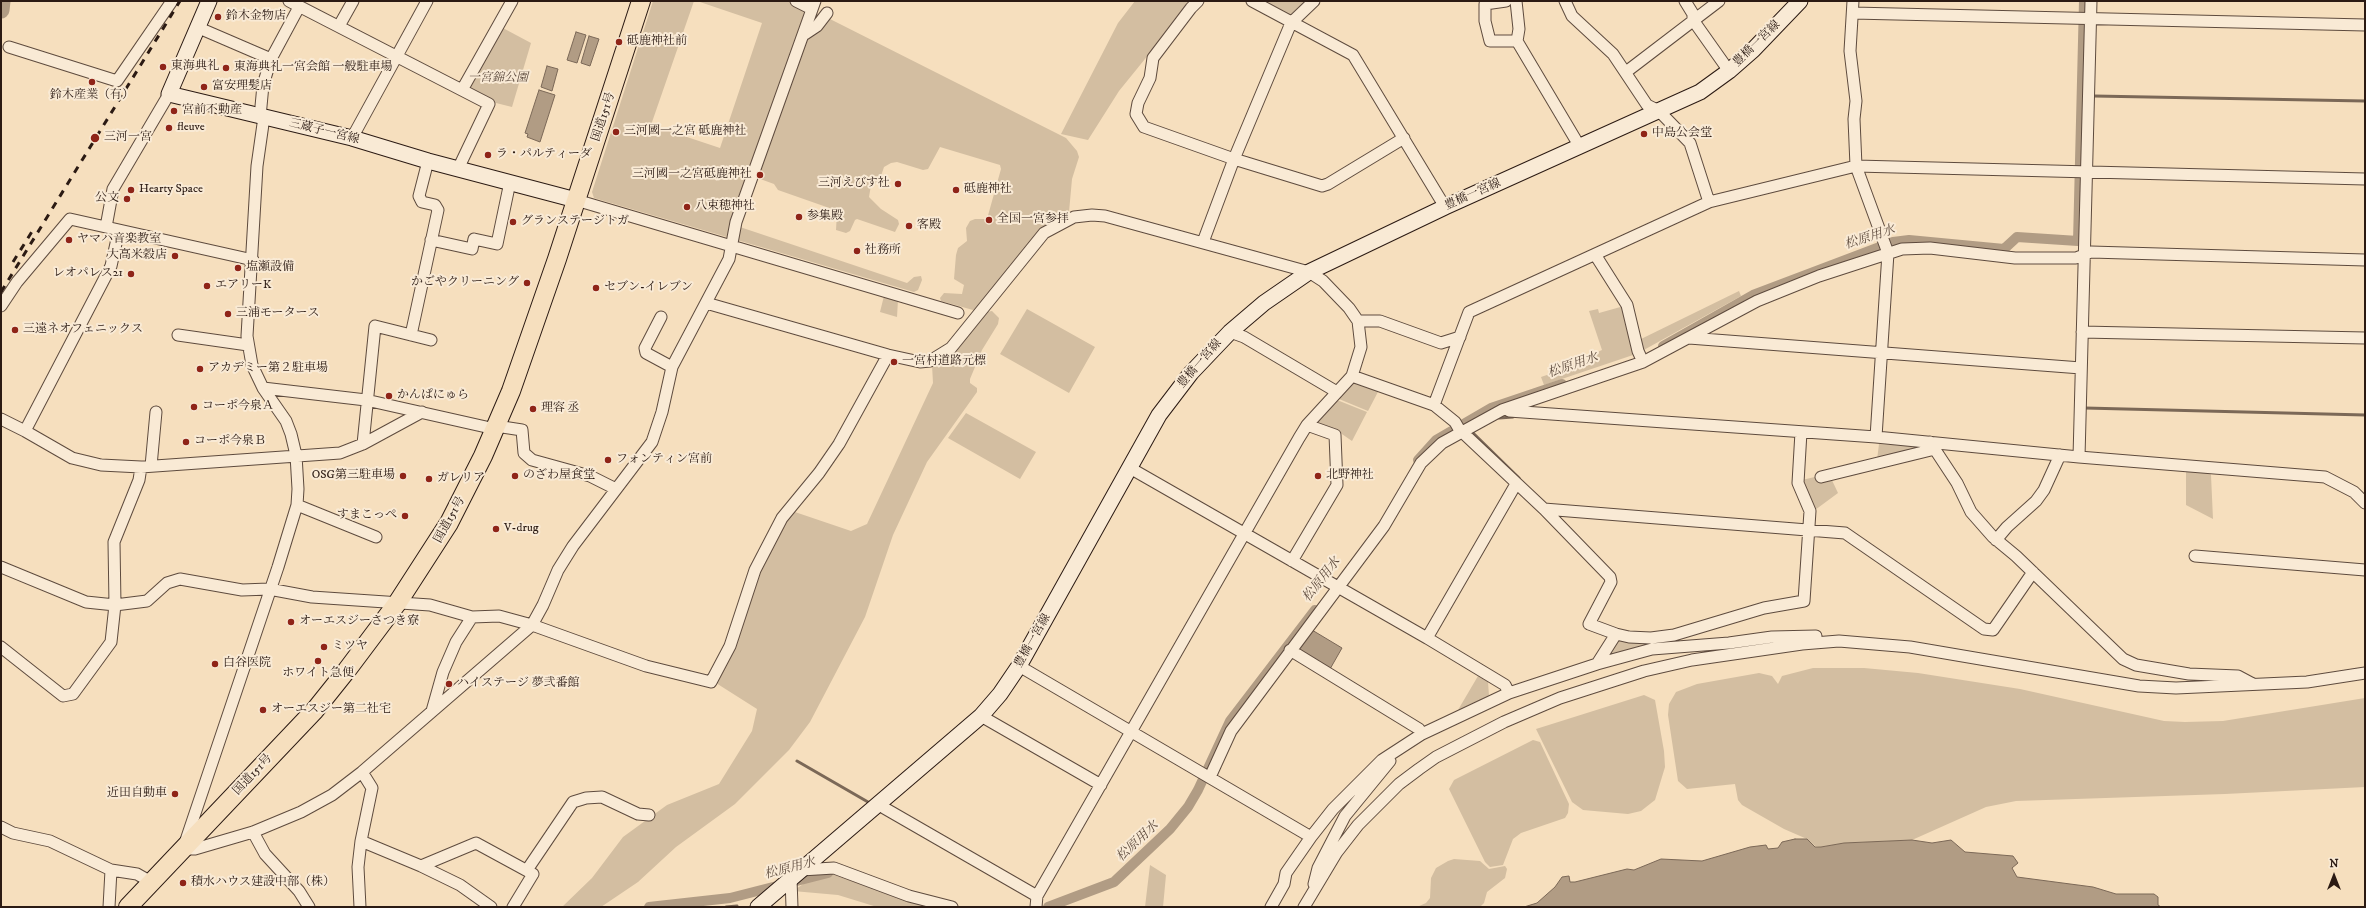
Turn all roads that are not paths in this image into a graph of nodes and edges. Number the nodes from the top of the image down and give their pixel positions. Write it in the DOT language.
graph roads {
  1 [pos="172,1"];
  2 [pos="209,1"];
  3 [pos="289,1"];
  4 [pos="353,1"];
  5 [pos="427,1"];
  6 [pos="512,1"];
  7 [pos="640,1"];
  8 [pos="796,1"];
  9 [pos="1198,1"];
  10 [pos="1252,1"];
  11 [pos="1314,1"];
  12 [pos="1506,1"];
  13 [pos="1516,1"];
  14 [pos="1565,1"];
  15 [pos="1685,1"];
  16 [pos="1719,1"];
  17 [pos="1800,1"];
  18 [pos="1854,1"];
  19 [pos="2091,1"];
  20 [pos="814,5"];
  21 [pos="299,7"];
  22 [pos="827,13"];
  23 [pos="1853,13"];
  24 [pos="2090,19"];
  25 [pos="1693,20"];
  26 [pos="1291,23"];
  27 [pos="2365,25"];
  28 [pos="339,26"];
  29 [pos="199,28"];
  30 [pos="805,34"];
  31 [pos="1517,42"];
  32 [pos="9,47"];
  33 [pos="398,56"];
  34 [pos="271,59"];
  35 [pos="1728,71"];
  36 [pos="1626,72"];
  37 [pos="462,90"];
  38 [pos="169,94"];
  39 [pos="1659,111"];
  40 [pos="262,117"];
  41 [pos="352,138"];
  42 [pos="1404,138"];
  43 [pos="1580,148"];
  44 [pos="1234,159"];
  45 [pos="428,161"];
  46 [pos="1856,166"];
  47 [pos="458,169"];
  48 [pos="2086,172"];
  49 [pos="2365,179"];
  50 [pos="510,182"];
  51 [pos="576,200"];
  52 [pos="1709,202"];
  53 [pos="1445,207"];
  54 [pos="106,227"];
  55 [pos="119,230"];
  56 [pos="431,240"];
  57 [pos="1203,242"];
  58 [pos="731,246"];
  59 [pos="1888,252"];
  60 [pos="1596,256"];
  61 [pos="2084,256"];
  62 [pos="253,260"];
  63 [pos="2365,260"];
  64 [pos="1309,272"];
  65 [pos="706,303"];
  66 [pos="1,306"];
  67 [pos="958,313"];
  68 [pos="661,317"];
  69 [pos="1358,321"];
  70 [pos="1230,332"];
  71 [pos="2082,332"];
  72 [pos="411,334"];
  73 [pos="178,336"];
  74 [pos="1460,337"];
  75 [pos="1689,338"];
  76 [pos="2365,338"];
  77 [pos="430,340"];
  78 [pos="248,345"];
  79 [pos="1882,354"];
  80 [pos="888,355"];
  81 [pos="1644,362"];
  82 [pos="672,367"];
  83 [pos="2081,368"];
  84 [pos="1352,376"];
  85 [pos="264,388"];
  86 [pos="1337,392"];
  87 [pos="366,400"];
  88 [pos="1434,405"];
  89 [pos="1502,410"];
  90 [pos="156,412"];
  91 [pos="422,412"];
  92 [pos="1,419"];
  93 [pos="1307,425"];
  94 [pos="495,427"];
  95 [pos="1459,428"];
  96 [pos="25,431"];
  97 [pos="1801,432"];
  98 [pos="1876,437"];
  99 [pos="363,444"];
  100 [pos="1933,445"];
  101 [pos="296,455"];
  102 [pos="2060,455"];
  103 [pos="2079,457"];
  104 [pos="146,466"];
  105 [pos="1130,468"];
  106 [pos="1821,477"];
  107 [pos="1516,484"];
  108 [pos="616,489"];
  109 [pos="2360,492"];
  110 [pos="2365,503"];
  111 [pos="296,505"];
  112 [pos="1544,509"];
  113 [pos="1809,529"];
  114 [pos="1244,534"];
  115 [pos="376,537"];
  116 [pos="1996,540"];
  117 [pos="2195,556"];
  118 [pos="1292,561"];
  119 [pos="1,568"];
  120 [pos="2365,570"];
  121 [pos="2033,572"];
  122 [pos="1337,588"];
  123 [pos="269,589"];
  124 [pos="398,602"];
  125 [pos="115,605"];
  126 [pos="472,617"];
  127 [pos="532,624"];
  128 [pos="1616,634"];
  129 [pos="1427,638"];
  130 [pos="1839,641"];
  131 [pos="1,648"];
  132 [pos="1290,650"];
  133 [pos="1597,664"];
  134 [pos="1019,666"];
  135 [pos="2365,673"];
  136 [pos="2253,684"];
  137 [pos="1509,693"];
  138 [pos="432,712"];
  139 [pos="981,716"];
  140 [pos="1131,732"];
  141 [pos="1422,734"];
  142 [pos="1398,749"];
  143 [pos="362,772"];
  144 [pos="1210,777"];
  145 [pos="1101,785"];
  146 [pos="879,805"];
  147 [pos="649,815"];
  148 [pos="1,827"];
  149 [pos="253,832"];
  150 [pos="1311,836"];
  151 [pos="361,841"];
  152 [pos="183,849"];
  153 [pos="421,866"];
  154 [pos="111,870"];
  155 [pos="527,870"];
  156 [pos="796,875"];
  157 [pos="151,882"];
  158 [pos="1317,886"];
  159 [pos="1034,903"];
  160 [pos="109,907"];
  161 [pos="128,907"];
  162 [pos="309,907"];
  163 [pos="360,907"];
  164 [pos="491,907"];
  165 [pos="513,907"];
  166 [pos="758,907"];
  167 [pos="792,907"];
  168 [pos="952,907"];
  169 [pos="1271,907"];
  170 [pos="1304,907"];
  1 -- 32 [label="street"];
  2 -- 29 [label="main road"];
  3 -- 21 [label="street"];
  4 -- 28 [label="street"];
  5 -- 33 [label="street"];
  6 -- 37 [label="street"];
  7 -- 51 [label="highway, 国道151号"];
  8 -- 20 [label="street"];
  9 -- 44 [label="street"];
  10 -- 26 [label="street"];
  11 -- 26 [label="street"];
  12 -- 31 [label="street"];
  13 -- 31 [label="street"];
  14 -- 36 [label="street"];
  15 -- 25 [label="street"];
  16 -- 25 [label="street"];
  17 -- 35 [label="main road, 豊橋一宮線"];
  18 -- 23 [label="street"];
  19 -- 24 [label="street"];
  20 -- 30 [label="street"];
  21 -- 28 [label="street"];
  21 -- 34 [label="street"];
  22 -- 30 [label="street"];
  23 -- 24 [label="street"];
  23 -- 46 [label="street"];
  24 -- 27 [label="street"];
  24 -- 48 [label="street"];
  25 -- 35 [label="street"];
  25 -- 36 [label="street"];
  26 -- 42 [label="street"];
  26 -- 44 [label="street"];
  28 -- 33 [label="street"];
  29 -- 34 [label="street"];
  29 -- 38 [label="main road"];
  30 -- 58 [label="street"];
  31 -- 43 [label="street"];
  33 -- 37 [label="street"];
  33 -- 41 [label="street"];
  34 -- 40 [label="street"];
  35 -- 39 [label="main road, 豊橋一宮線"];
  36 -- 39 [label="street"];
  37 -- 47 [label="street"];
  38 -- 40 [label="main road, 三蔵子一宮線"];
  38 -- 54 [label="street"];
  39 -- 43 [label="main road, 豊橋一宮線"];
  39 -- 52 [label="street"];
  40 -- 41 [label="main road, 三蔵子一宮線"];
  40 -- 62 [label="street"];
  41 -- 45 [label="main road, 三蔵子一宮線"];
  42 -- 44 [label="street"];
  42 -- 53 [label="street"];
  43 -- 53 [label="main road, 豊橋一宮線"];
  44 -- 57 [label="street"];
  45 -- 47 [label="main road, 三蔵子一宮線"];
  45 -- 56 [label="street"];
  46 -- 48 [label="street"];
  46 -- 52 [label="street"];
  46 -- 59 [label="street"];
  47 -- 50 [label="main road, 三蔵子一宮線"];
  48 -- 49 [label="street"];
  48 -- 61 [label="street"];
  50 -- 51 [label="main road, 三蔵子一宮線"];
  50 -- 56 [label="street"];
  51 -- 58 [label="street"];
  51 -- 94 [label="highway, 国道151号"];
  52 -- 60 [label="street"];
  53 -- 64 [label="main road, 豊橋一宮線"];
  54 -- 55 [label="street"];
  54 -- 66 [label="street"];
  55 -- 62 [label="street"];
  55 -- 96 [label="street"];
  56 -- 72 [label="street"];
  57 -- 64 [label="street"];
  57 -- 80 [label="street"];
  58 -- 65 [label="street"];
  58 -- 67 [label="street"];
  59 -- 61 [label="street"];
  59 -- 75 [label="street"];
  59 -- 79 [label="street"];
  60 -- 74 [label="street"];
  60 -- 81 [label="street"];
  61 -- 63 [label="street"];
  61 -- 71 [label="street"];
  62 -- 78 [label="street"];
  64 -- 69 [label="street"];
  64 -- 70 [label="main road, 豊橋一宮線"];
  65 -- 80 [label="street"];
  65 -- 82 [label="street"];
  68 -- 82 [label="street"];
  69 -- 74 [label="street"];
  69 -- 84 [label="street"];
  70 -- 86 [label="street"];
  70 -- 105 [label="main road, 豊橋一宮線"];
  71 -- 76 [label="street"];
  71 -- 83 [label="street"];
  72 -- 77 [label="street"];
  72 -- 87 [label="street"];
  73 -- 78 [label="street"];
  74 -- 88 [label="street"];
  75 -- 79 [label="street"];
  75 -- 81 [label="street"];
  78 -- 85 [label="street"];
  79 -- 83 [label="street"];
  79 -- 98 [label="street"];
  80 -- 127 [label="street"];
  81 -- 89 [label="street"];
  82 -- 108 [label="street"];
  83 -- 103 [label="street"];
  84 -- 86 [label="street"];
  84 -- 88 [label="street"];
  85 -- 87 [label="street"];
  85 -- 101 [label="street"];
  86 -- 93 [label="street"];
  87 -- 91 [label="street"];
  87 -- 99 [label="street"];
  88 -- 95 [label="street"];
  89 -- 95 [label="street"];
  89 -- 97 [label="street"];
  90 -- 104 [label="street"];
  91 -- 94 [label="street"];
  91 -- 99 [label="street"];
  92 -- 96 [label="street"];
  93 -- 114 [label="street"];
  93 -- 118 [label="street"];
  94 -- 108 [label="street"];
  94 -- 124 [label="highway, 国道151号"];
  95 -- 107 [label="street"];
  95 -- 122 [label="street"];
  96 -- 104 [label="street"];
  97 -- 98 [label="street"];
  97 -- 113 [label="street"];
  98 -- 100 [label="street"];
  99 -- 101 [label="street"];
  100 -- 102 [label="street"];
  100 -- 106 [label="street"];
  100 -- 116 [label="street"];
  101 -- 104 [label="street"];
  101 -- 111 [label="street"];
  102 -- 103 [label="street"];
  102 -- 116 [label="street"];
  103 -- 109 [label="street"];
  104 -- 125 [label="street"];
  105 -- 114 [label="street"];
  105 -- 134 [label="main road, 豊橋一宮線"];
  107 -- 112 [label="street"];
  107 -- 129 [label="street"];
  108 -- 127 [label="street"];
  109 -- 110 [label="street"];
  111 -- 115 [label="street"];
  111 -- 123 [label="street"];
  112 -- 113 [label="street"];
  112 -- 128 [label="street"];
  113 -- 121 [label="street"];
  113 -- 128 [label="street"];
  114 -- 118 [label="street"];
  114 -- 140 [label="street"];
  116 -- 121 [label="street"];
  117 -- 120 [label="street"];
  118 -- 122 [label="street"];
  119 -- 125 [label="street"];
  121 -- 136 [label="street"];
  122 -- 129 [label="street"];
  122 -- 132 [label="street"];
  123 -- 124 [label="street"];
  123 -- 125 [label="street"];
  123 -- 152 [label="street"];
  124 -- 126 [label="street"];
  124 -- 152 [label="highway, 国道151号"];
  125 -- 131 [label="street"];
  126 -- 127 [label="street"];
  126 -- 138 [label="street"];
  127 -- 138 [label="street"];
  128 -- 133 [label="street"];
  129 -- 137 [label="street"];
  130 -- 133 [label="street"];
  130 -- 136 [label="street"];
  130 -- 158 [label="street"];
  132 -- 141 [label="street"];
  132 -- 144 [label="street"];
  133 -- 137 [label="street"];
  134 -- 139 [label="main road, 豊橋一宮線"];
  134 -- 140 [label="street"];
  135 -- 136 [label="street"];
  137 -- 141 [label="street"];
  138 -- 143 [label="street"];
  139 -- 145 [label="street"];
  139 -- 146 [label="main road, 豊橋一宮線"];
  140 -- 144 [label="street"];
  140 -- 145 [label="street"];
  141 -- 142 [label="street"];
  142 -- 150 [label="street"];
  142 -- 158 [label="street"];
  143 -- 149 [label="street"];
  143 -- 151 [label="street"];
  144 -- 150 [label="street"];
  145 -- 159 [label="street"];
  146 -- 156 [label="main road, 豊橋一宮線"];
  146 -- 159 [label="street"];
  147 -- 155 [label="street"];
  148 -- 154 [label="street"];
  149 -- 152 [label="street"];
  149 -- 162 [label="street"];
  150 -- 169 [label="street"];
  151 -- 153 [label="street"];
  151 -- 163 [label="street"];
  152 -- 157 [label="highway, 国道151号"];
  153 -- 155 [label="street"];
  153 -- 164 [label="street"];
  154 -- 157 [label="street"];
  154 -- 160 [label="street"];
  155 -- 165 [label="street"];
  156 -- 166 [label="main road, 豊橋一宮線"];
  156 -- 167 [label="street"];
  156 -- 168 [label="street"];
  157 -- 161 [label="highway, 国道151号"];
  158 -- 170 [label="street"];
}
